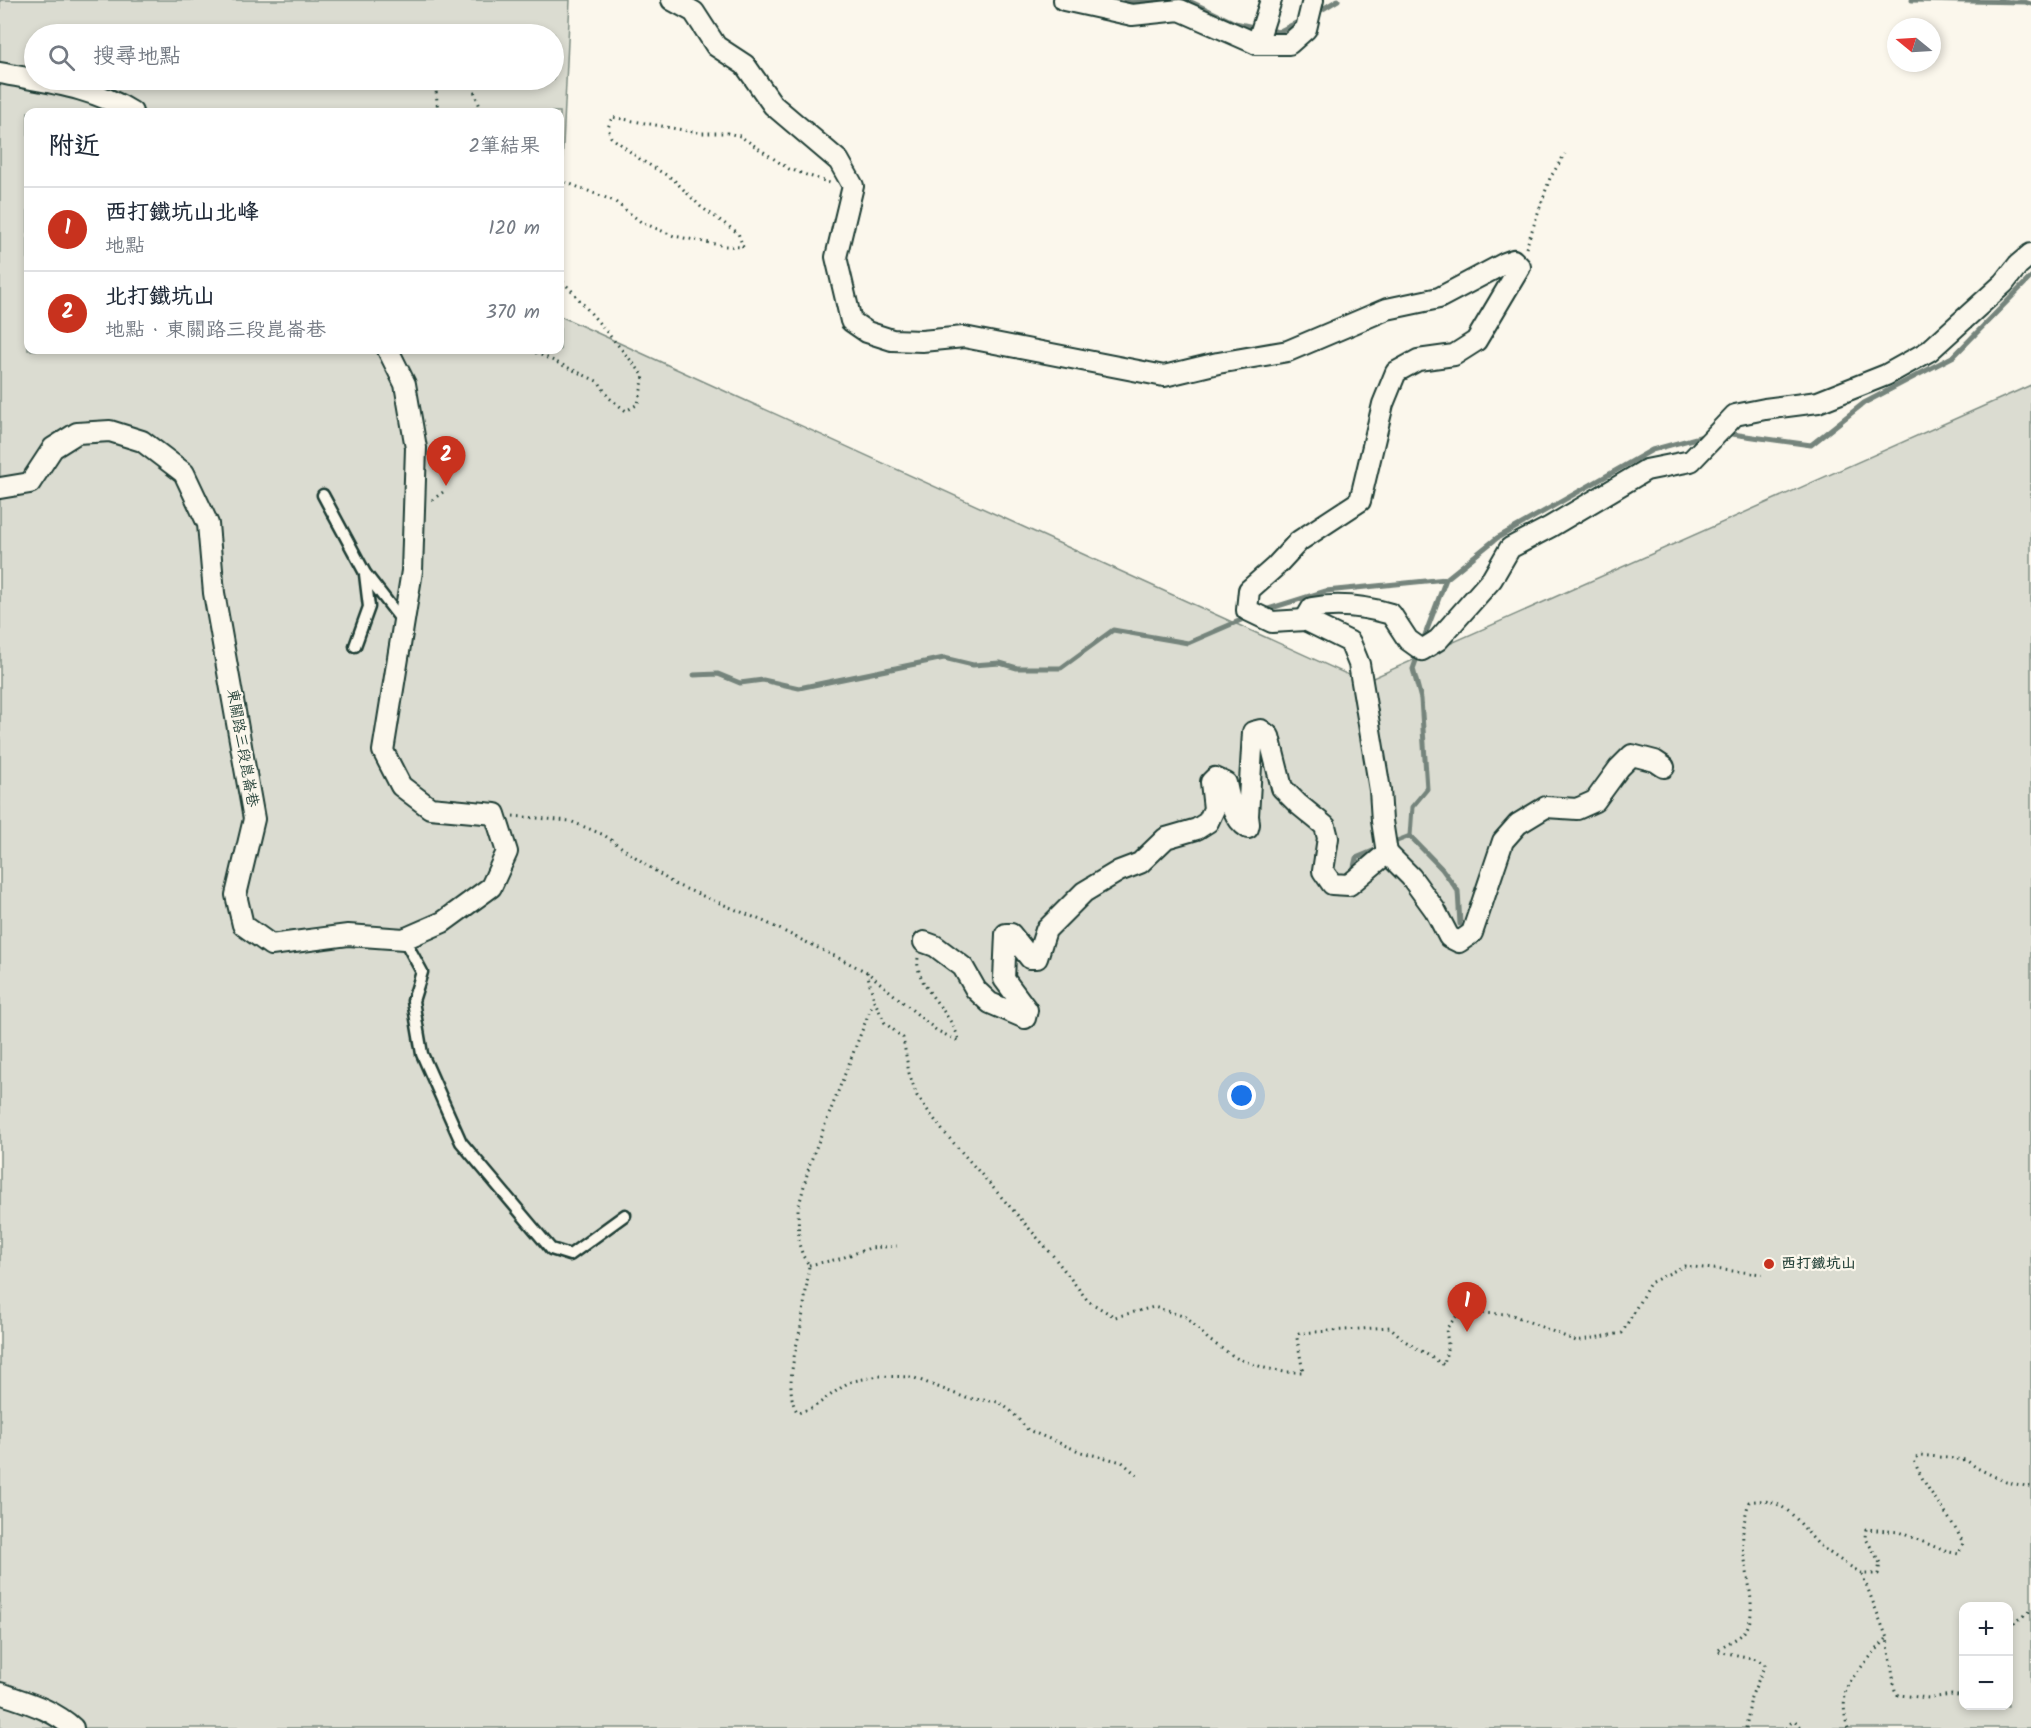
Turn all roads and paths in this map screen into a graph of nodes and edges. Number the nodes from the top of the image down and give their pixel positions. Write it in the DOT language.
graph roads {
  1 [pos="672,0"];
  2 [pos="1064,0"];
  3 [pos="1271,0"];
  4 [pos="1312,0"];
  5 [pos="1257,44"];
  6 [pos="0,73"];
  7 [pos="24,78"];
  8 [pos="79,90"];
  9 [pos="436,90"];
  10 [pos="474,90"];
  11 [pos="126,108"];
  12 [pos="438,108"];
  13 [pos="480,108"];
  14 [pos="1565,154"];
  15 [pos="564,182"];
  16 [pos="853,186"];
  17 [pos="2031,254"];
  18 [pos="1520,267"];
  19 [pos="564,283"];
  20 [pos="390,354"];
  21 [pos="539,354"];
  22 [pos="0,488"];
  23 [pos="323,495"];
  24 [pos="365,573"];
  25 [pos="1305,620"];
  26 [pos="404,622"];
  27 [pos="355,646"];
  28 [pos="1664,767"];
  29 [pos="495,814"];
  30 [pos="1387,852"];
  31 [pos="404,939"];
  32 [pos="924,942"];
  33 [pos="867,972"];
  34 [pos="874,1000"];
  35 [pos="625,1215"];
  36 [pos="897,1246"];
  37 [pos="809,1265"];
  38 [pos="1762,1274"];
  39 [pos="1137,1475"];
  40 [pos="2031,1487"];
  41 [pos="1862,1574"];
  42 [pos="2031,1611"];
  43 [pos="2013,1623"];
  44 [pos="1887,1638"];
  45 [pos="0,1693"];
  46 [pos="1959,1696"];
  47 [pos="73,1728"];
  48 [pos="1746,1728"];
  49 [pos="1786,1728"];
  50 [pos="1802,1728"];
  51 [pos="1848,1728"];
  1 -- 16 [label="street"];
  2 -- 5 [label="street"];
  3 -- 5 [label="street"];
  4 -- 5 [label="street"];
  6 -- 7 [label="street"];
  8 -- 11 [label="street"];
  9 -- 12 [label="path"];
  10 -- 13 [label="path"];
  14 -- 18 [label="path"];
  15 -- 16 [label="path"];
  16 -- 18 [label="street"];
  17 -- 25 [label="street"];
  18 -- 25 [label="street"];
  19 -- 21 [label="path"];
  20 -- 26 [label="street"];
  22 -- 31 [label="street, 東關路三段崑崙巷"];
  23 -- 24 [label="lane"];
  24 -- 26 [label="lane"];
  24 -- 27 [label="lane"];
  25 -- 30 [label="street"];
  26 -- 29 [label="street"];
  28 -- 30 [label="street"];
  29 -- 31 [label="street, 東關路三段崑崙巷"];
  29 -- 33 [label="path"];
  30 -- 32 [label="street"];
  31 -- 35 [label="lane"];
  32 -- 33 [label="path"];
  33 -- 34 [label="path"];
  34 -- 37 [label="path"];
  34 -- 38 [label="path"];
  36 -- 37 [label="path"];
  37 -- 39 [label="path"];
  40 -- 41 [label="path"];
  41 -- 44 [label="path"];
  41 -- 48 [label="path"];
  42 -- 43 [label="path"];
  44 -- 46 [label="path"];
  44 -- 51 [label="path"];
  45 -- 47 [label="street"];
  49 -- 50 [label="path"];
}
